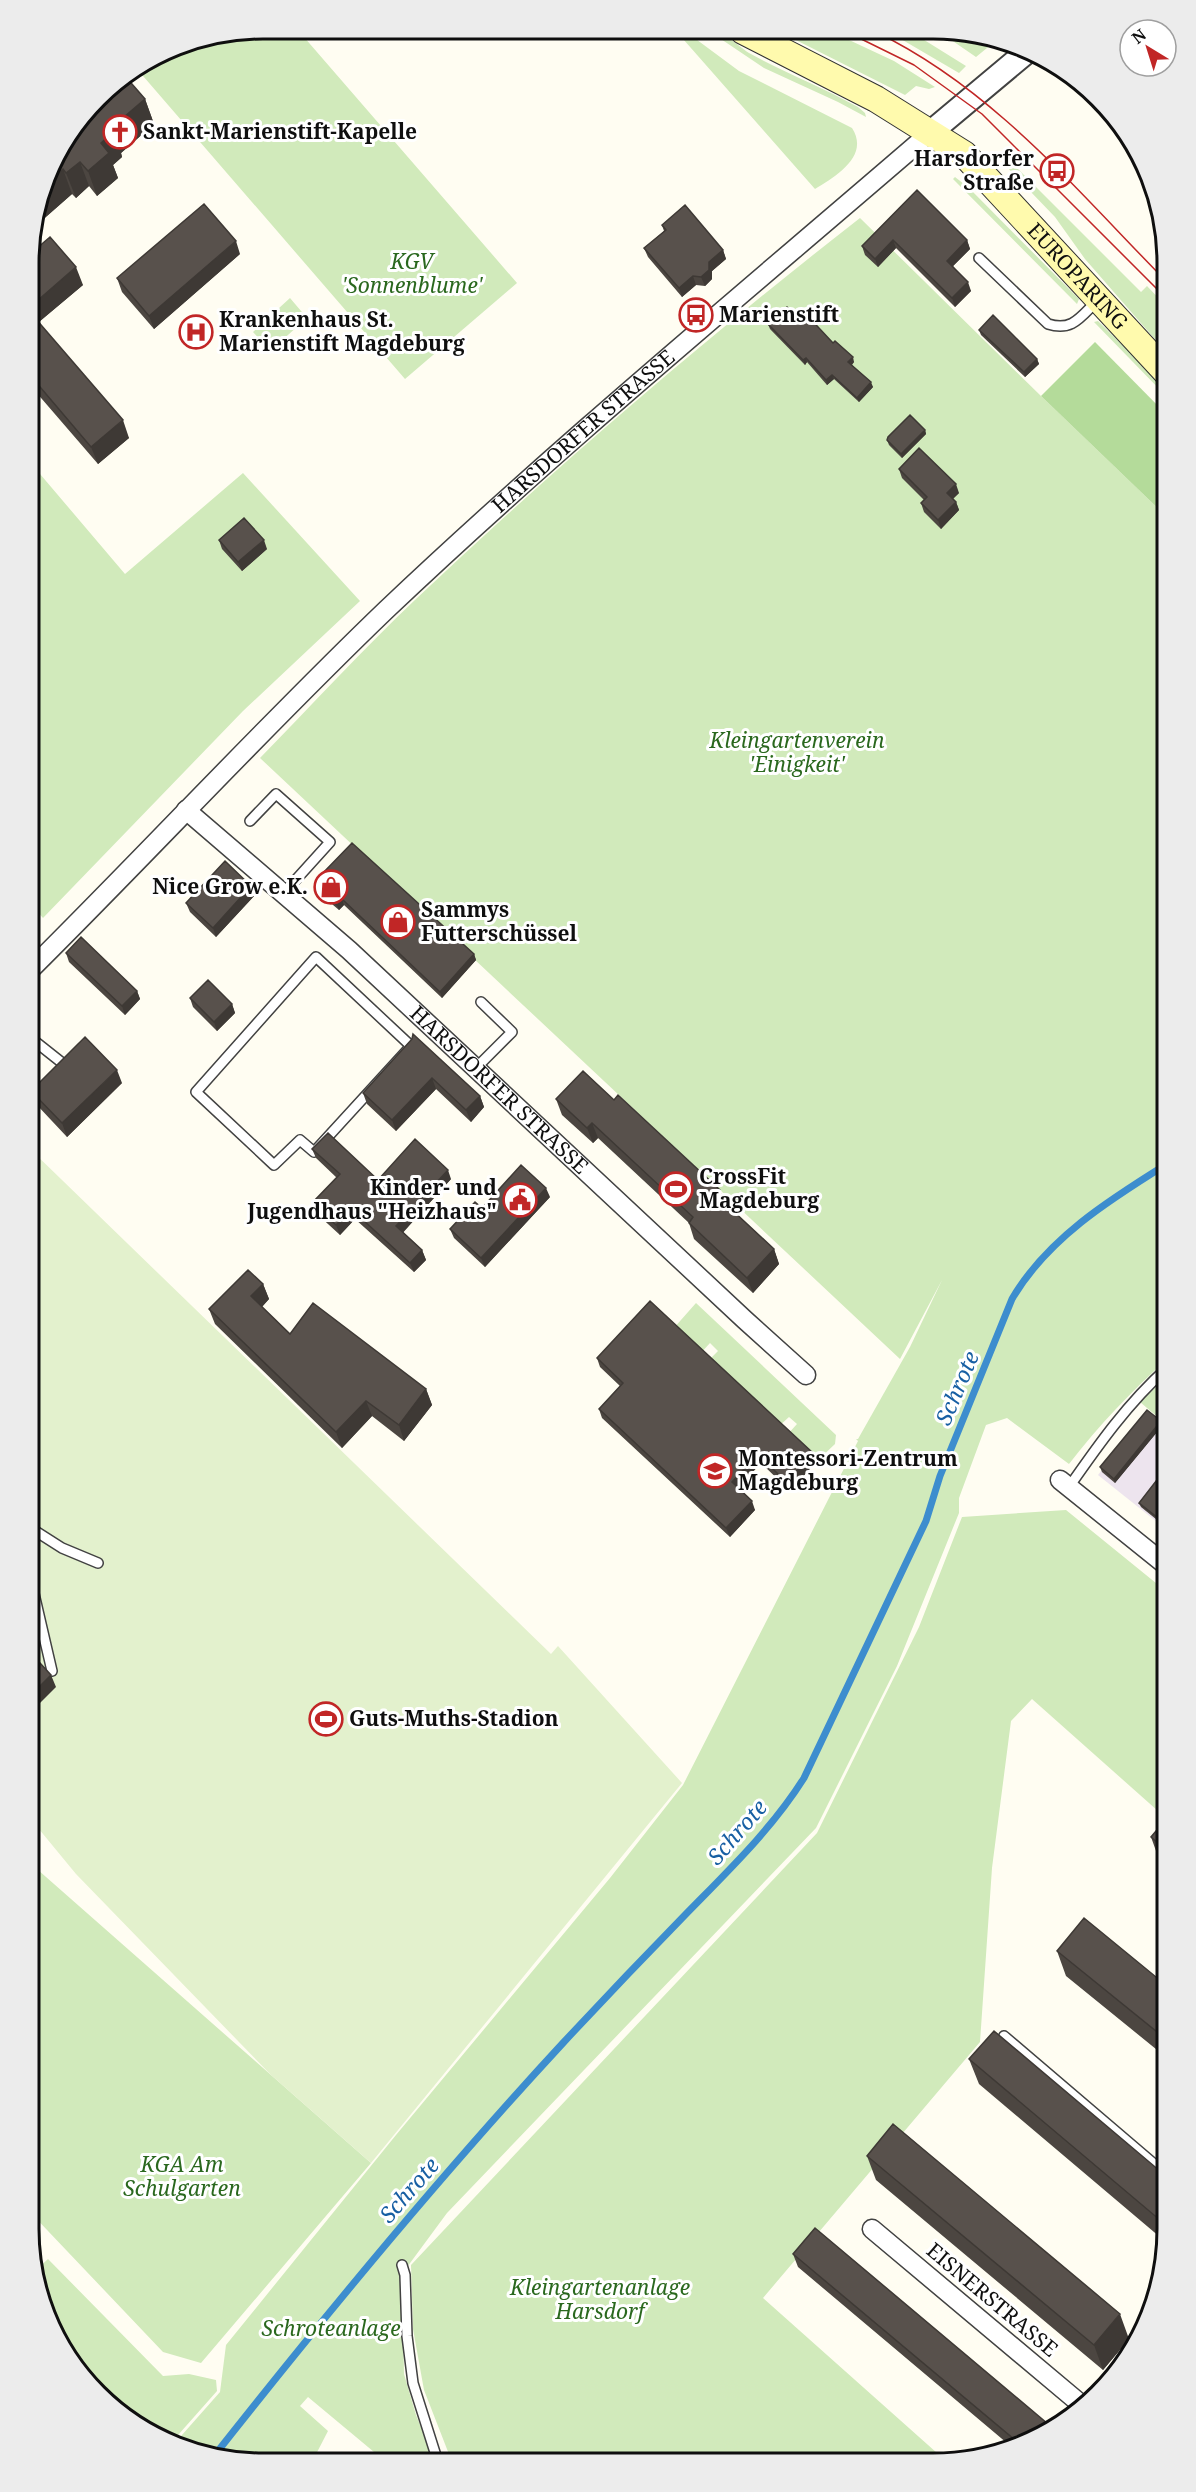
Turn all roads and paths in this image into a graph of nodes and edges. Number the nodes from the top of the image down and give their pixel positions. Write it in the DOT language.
graph roads {
  1 [pos="757,39"];
  2 [pos="1021,57"];
  3 [pos="931,132"];
  4 [pos="979,258"];
  5 [pos="1100,298"];
  6 [pos="1157,362"];
  7 [pos="186,810"];
  8 [pos="250,821"];
  9 [pos="283,894"];
  10 [pos="39,961"];
  11 [pos="481,1002"];
  12 [pos="39,1044"];
  13 [pos="411,1046"];
  14 [pos="62,1062"];
  15 [pos="476,1068"];
  16 [pos="806,1375"];
  17 [pos="1157,1378"];
  18 [pos="1065,1484"];
  19 [pos="39,1533"];
  20 [pos="1157,1558"];
  21 [pos="98,1563"];
  22 [pos="39,1615"];
  23 [pos="52,1671"];
  24 [pos="1004,2036"];
  25 [pos="1157,2166"];
  26 [pos="872,2229"];
  27 [pos="402,2265"];
  28 [pos="1077,2401"];
  29 [pos="435,2453"];
  1 -- 3 [label="main road, EUROPARING"];
  2 -- 3 [label="street, HARSDORFER STRASSE"];
  3 -- 5 [label="main road, EUROPARING"];
  3 -- 7 [label="street, HARSDORFER STRASSE"];
  4 -- 5 [label="lane"];
  5 -- 6 [label="main road, EUROPARING"];
  7 -- 9 [label="street, HARSDORFER STRASSE"];
  7 -- 10 [label="street, HARSDORFER STRASSE"];
  8 -- 9 [label="lane"];
  9 -- 15 [label="street, HARSDORFER STRASSE"];
  11 -- 15 [label="lane"];
  12 -- 14 [label="lane"];
  13 -- 13 [label="lane"];
  15 -- 16 [label="street, HARSDORFER STRASSE"];
  17 -- 18 [label="lane"];
  18 -- 20 [label="street"];
  19 -- 21 [label="lane"];
  22 -- 23 [label="lane"];
  24 -- 25 [label="lane"];
  26 -- 28 [label="street, EISNERSTRASSE"];
  27 -- 29 [label="lane"];
}
